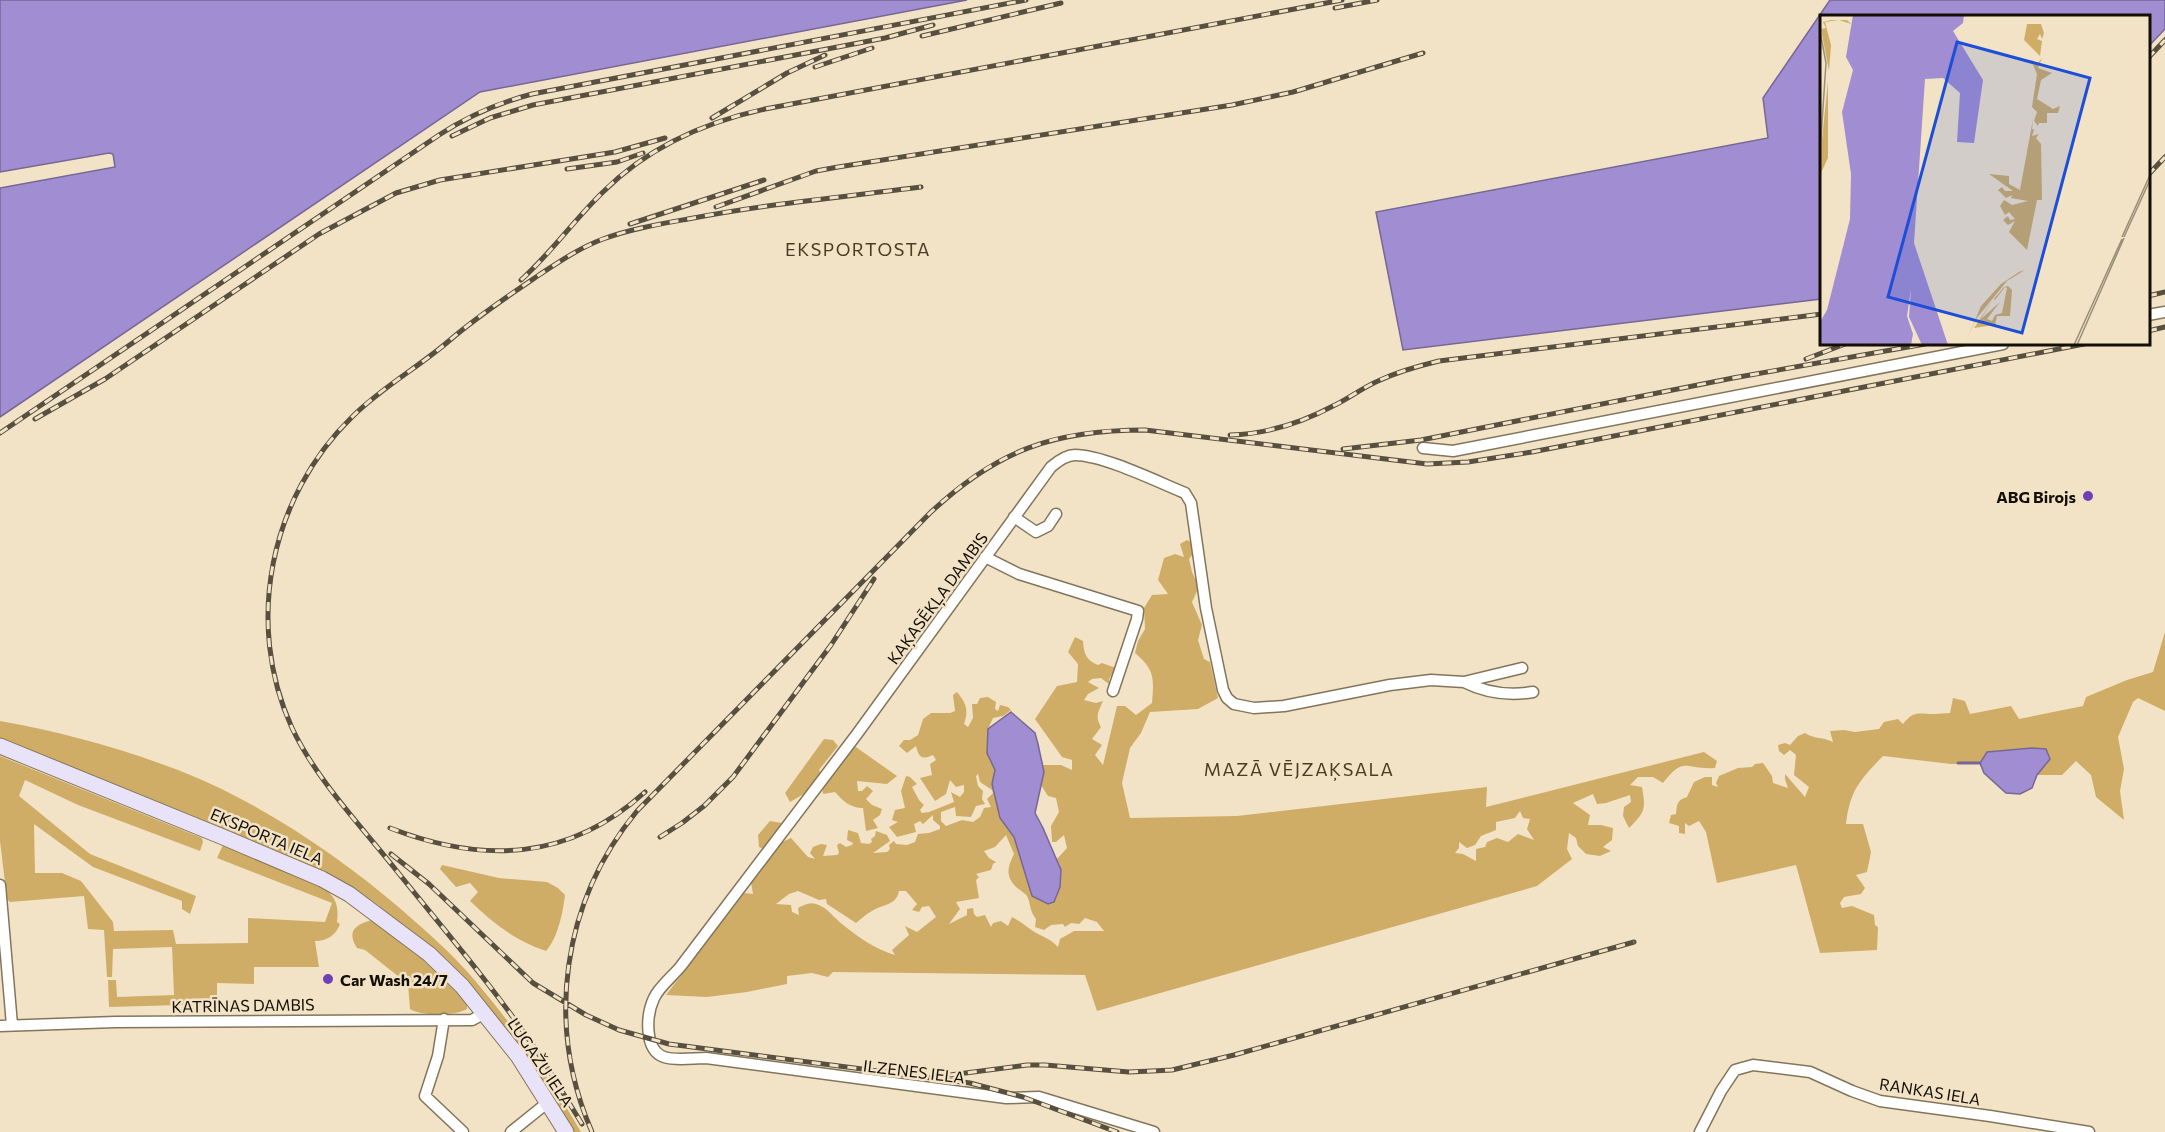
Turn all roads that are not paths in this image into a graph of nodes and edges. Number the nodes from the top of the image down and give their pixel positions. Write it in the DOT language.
graph roads {
  1 [pos="2165,312"];
  2 [pos="2150,315"];
  3 [pos="1998,345"];
  4 [pos="1424,448"];
  5 [pos="1056,514"];
  6 [pos="1014,517"];
  7 [pos="985,557"];
  8 [pos="1522,668"];
  9 [pos="1464,682"];
  10 [pos="1113,691"];
  11 [pos="1533,692"];
  12 [pos="0,747"];
  13 [pos="0,885"];
  14 [pos="485,1013"];
  15 [pos="444,1019"];
  16 [pos="12,1025"];
  17 [pos="0,1026"];
  18 [pos="665,1058"];
  19 [pos="547,1103"];
  20 [pos="463,1132"];
  21 [pos="511,1132"];
  22 [pos="566,1132"];
  23 [pos="1154,1132"];
  24 [pos="1700,1132"];
  25 [pos="2089,1132"];
  1 -- 2 [label="street"];
  3 -- 4 [label="street"];
  5 -- 6 [label="street"];
  6 -- 7 [label="street, KAĶASĒKĻA DAMBIS"];
  6 -- 9 [label="street, KAĶASĒKĻA DAMBIS"];
  7 -- 10 [label="street"];
  7 -- 18 [label="street, KAĶASĒKĻA DAMBIS"];
  8 -- 9 [label="street"];
  9 -- 11 [label="street"];
  12 -- 14 [label="street, EKSPORTA IELA"];
  13 -- 16 [label="street"];
  14 -- 15 [label="street, KATRĪNAS DAMBIS"];
  14 -- 19 [label="street, LUGAŽU IELA"];
  15 -- 16 [label="street, KATRĪNAS DAMBIS"];
  15 -- 20 [label="street"];
  16 -- 17 [label="street, KATRĪNAS DAMBIS"];
  18 -- 23 [label="street, ILZENES IELA"];
  19 -- 21 [label="street"];
  19 -- 22 [label="street, LUGAŽU IELA"];
  24 -- 25 [label="street, RANKAS IELA"];
}
